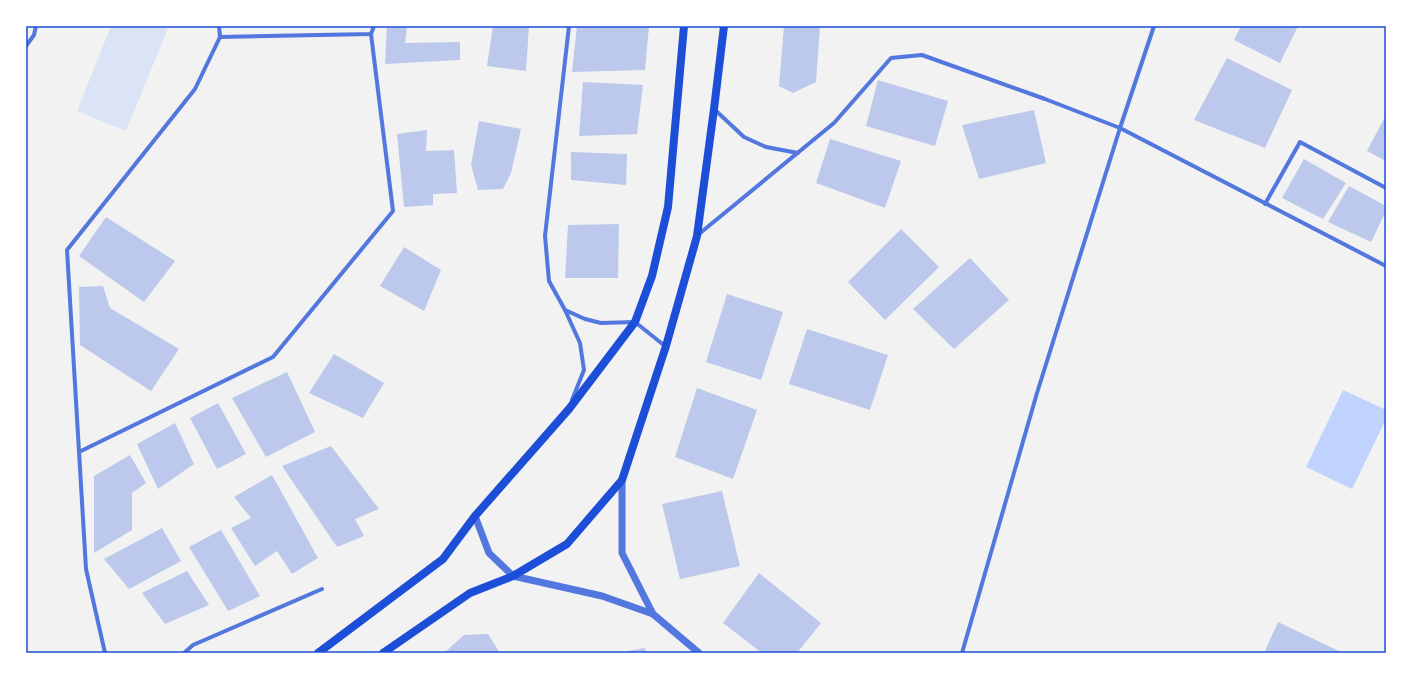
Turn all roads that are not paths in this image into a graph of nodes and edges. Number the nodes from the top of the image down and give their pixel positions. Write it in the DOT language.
graph roads {
  1 [pos="36,26"];
  2 [pos="219,26"];
  3 [pos="374,26"];
  4 [pos="569,26"];
  5 [pos="684,26"];
  6 [pos="724,26"];
  7 [pos="1154,26"];
  8 [pos="372,34"];
  9 [pos="220,37"];
  10 [pos="26,46"];
  11 [pos="714,109"];
  12 [pos="1120,128"];
  13 [pos="798,153"];
  14 [pos="1386,188"];
  15 [pos="1265,204"];
  16 [pos="697,236"];
  17 [pos="1386,266"];
  18 [pos="565,310"];
  19 [pos="635,322"];
  20 [pos="666,346"];
  21 [pos="569,409"];
  22 [pos="79,452"];
  23 [pos="622,480"];
  24 [pos="475,516"];
  25 [pos="513,576"];
  26 [pos="322,589"];
  27 [pos="653,614"];
  28 [pos="105,653"];
  29 [pos="184,653"];
  30 [pos="318,653"];
  31 [pos="383,653"];
  32 [pos="700,653"];
  33 [pos="962,653"];
  1 -- 10 [label="street"];
  2 -- 9 [label="street"];
  3 -- 8 [label="street"];
  4 -- 18 [label="street"];
  5 -- 19 [label="main road"];
  6 -- 11 [label="main road"];
  7 -- 12 [label="street"];
  8 -- 9 [label="street"];
  8 -- 22 [label="street"];
  9 -- 22 [label="street"];
  11 -- 13 [label="street"];
  11 -- 16 [label="main road"];
  12 -- 13 [label="street"];
  12 -- 15 [label="street"];
  12 -- 33 [label="street"];
  13 -- 16 [label="street"];
  14 -- 15 [label="street"];
  15 -- 17 [label="street"];
  16 -- 20 [label="main road"];
  18 -- 19 [label="street"];
  18 -- 21 [label="street"];
  19 -- 20 [label="street"];
  19 -- 21 [label="main road"];
  20 -- 23 [label="main road"];
  21 -- 24 [label="main road"];
  22 -- 28 [label="street"];
  23 -- 25 [label="main road"];
  23 -- 27 [label="street"];
  24 -- 25 [label="street"];
  24 -- 30 [label="main road"];
  25 -- 27 [label="street"];
  25 -- 31 [label="main road"];
  26 -- 29 [label="street"];
  27 -- 32 [label="street"];
}
